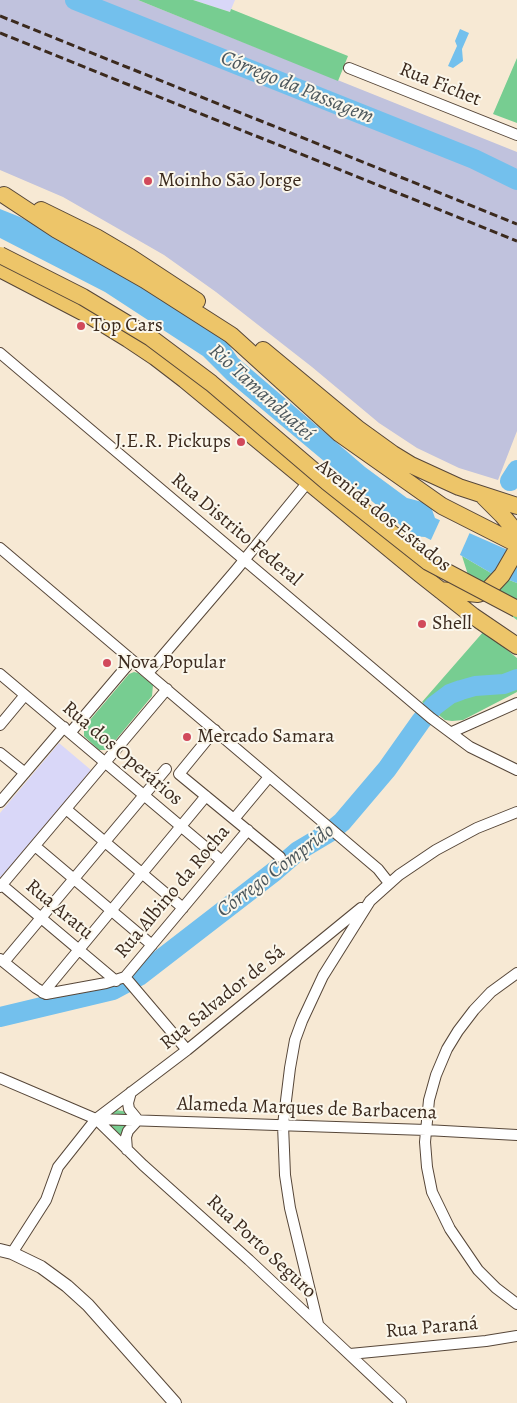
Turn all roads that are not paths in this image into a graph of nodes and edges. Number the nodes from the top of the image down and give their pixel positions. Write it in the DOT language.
graph roads {
  1 [pos="349,68"];
  2 [pos="517,135"];
  3 [pos="2,194"];
  4 [pos="0,255"];
  5 [pos="0,269"];
  6 [pos="0,353"];
  7 [pos="308,482"];
  8 [pos="481,495"];
  9 [pos="517,506"];
  10 [pos="517,547"];
  11 [pos="0,548"];
  12 [pos="244,560"];
  13 [pos="440,590"];
  14 [pos="517,609"];
  15 [pos="517,646"];
  16 [pos="132,660"];
  17 [pos="148,673"];
  18 [pos="0,674"];
  19 [pos="167,689"];
  20 [pos="25,695"];
  21 [pos="517,703"];
  22 [pos="0,725"];
  23 [pos="67,730"];
  24 [pos="215,730"];
  25 [pos="452,732"];
  26 [pos="0,753"];
  27 [pos="105,762"];
  28 [pos="166,769"];
  29 [pos="517,770"];
  30 [pos="25,773"];
  31 [pos="269,777"];
  32 [pos="144,795"];
  33 [pos="206,796"];
  34 [pos="0,802"];
  35 [pos="66,809"];
  36 [pos="517,812"];
  37 [pos="234,819"];
  38 [pos="181,826"];
  39 [pos="248,830"];
  40 [pos="105,842"];
  41 [pos="34,846"];
  42 [pos="280,857"];
  43 [pos="222,861"];
  44 [pos="142,873"];
  45 [pos="73,879"];
  46 [pos="390,883"];
  47 [pos="1,886"];
  48 [pos="370,901"];
  49 [pos="183,908"];
  50 [pos="111,910"];
  51 [pos="41,918"];
  52 [pos="152,945"];
  53 [pos="79,950"];
  54 [pos="2,960"];
  55 [pos="517,973"];
  56 [pos="125,980"];
  57 [pos="43,993"];
  58 [pos="187,1050"];
  59 [pos="0,1078"];
  60 [pos="131,1092"];
  61 [pos="96,1119"];
  62 [pos="138,1120"];
  63 [pos="283,1125"];
  64 [pos="426,1130"];
  65 [pos="517,1135"];
  66 [pos="127,1150"];
  67 [pos="6,1251"];
  68 [pos="517,1304"];
  69 [pos="318,1324"];
  70 [pos="517,1336"];
  71 [pos="350,1354"];
  72 [pos="175,1403"];
  73 [pos="401,1403"];
  1 -- 2 [label="street, Rua Fichet"];
  3 -- 8 [label="highway, Avenida dos Estados"];
  3 -- 10 [label="highway, Avenida dos Estados"];
  4 -- 14 [label="highway, Avenida dos Estados, bridge"];
  5 -- 7 [label="highway, Avenida dos Estados"];
  6 -- 12 [label="street, Rua Distrito Federal"];
  7 -- 12 [label="street"];
  7 -- 13 [label="highway, Avenida dos Estados"];
  8 -- 9 [label="highway, Avenida dos Estados"];
  8 -- 10 [label="highway"];
  10 -- 13 [label="highway"];
  11 -- 16 [label="street"];
  12 -- 17 [label="street"];
  12 -- 25 [label="street, Rua Distrito Federal"];
  13 -- 15 [label="highway, Avenida dos Estados"];
  16 -- 17 [label="street"];
  16 -- 23 [label="street"];
  17 -- 19 [label="street"];
  18 -- 20 [label="street, Rua dos Operários"];
  19 -- 24 [label="street"];
  19 -- 27 [label="street"];
  20 -- 22 [label="street"];
  20 -- 23 [label="street, Rua dos Operários"];
  21 -- 25 [label="street"];
  23 -- 27 [label="street, Rua dos Operários"];
  23 -- 30 [label="street"];
  24 -- 31 [label="street"];
  24 -- 33 [label="street"];
  25 -- 29 [label="street, Rua Distrito Federal"];
  26 -- 30 [label="street"];
  27 -- 32 [label="street, Rua dos Operários"];
  27 -- 35 [label="street"];
  28 -- 32 [label="street"];
  30 -- 34 [label="street"];
  31 -- 37 [label="street"];
  31 -- 46 [label="street"];
  32 -- 38 [label="street, Rua dos Operários"];
  32 -- 40 [label="street"];
  33 -- 37 [label="street"];
  33 -- 38 [label="street"];
  35 -- 40 [label="street"];
  35 -- 41 [label="street"];
  36 -- 46 [label="street"];
  37 -- 39 [label="street"];
  38 -- 43 [label="street, Rua dos Operários"];
  38 -- 44 [label="street"];
  39 -- 42 [label="street"];
  39 -- 43 [label="street, Rua Albino da Rocha"];
  40 -- 44 [label="street"];
  40 -- 45 [label="street"];
  41 -- 45 [label="street"];
  41 -- 47 [label="street"];
  43 -- 49 [label="street, Rua Albino da Rocha"];
  44 -- 49 [label="street"];
  44 -- 50 [label="street"];
  45 -- 50 [label="street"];
  45 -- 51 [label="street"];
  46 -- 48 [label="street"];
  47 -- 51 [label="street, Rua Aratu"];
  48 -- 58 [label="street, Rua Salvador de Sá"];
  48 -- 63 [label="street"];
  49 -- 52 [label="street, Rua Albino da Rocha"];
  50 -- 52 [label="street"];
  50 -- 53 [label="street"];
  51 -- 53 [label="street, Rua Aratu"];
  51 -- 54 [label="street"];
  52 -- 56 [label="street, Rua Albino da Rocha"];
  53 -- 56 [label="street, Rua Aratu"];
  53 -- 57 [label="street"];
  54 -- 57 [label="street"];
  55 -- 64 [label="street"];
  56 -- 57 [label="street"];
  56 -- 58 [label="street, Rua Aratu"];
  58 -- 60 [label="street, Rua Salvador de Sá"];
  59 -- 61 [label="street"];
  60 -- 61 [label="street, Rua Salvador de Sá"];
  60 -- 62 [label="street"];
  61 -- 62 [label="street, Alameda Marques de Barbacena"];
  61 -- 66 [label="street, Rua Porto Seguro"];
  61 -- 67 [label="street, Rua Salvador de Sá"];
  62 -- 63 [label="street, Alameda Marques de Barbacena"];
  62 -- 66 [label="street"];
  63 -- 64 [label="street, Alameda Marques de Barbacena"];
  63 -- 69 [label="street"];
  64 -- 65 [label="street, Alameda Marques de Barbacena"];
  64 -- 68 [label="street"];
  66 -- 69 [label="street, Rua Porto Seguro"];
  67 -- 72 [label="street"];
  69 -- 71 [label="street, Rua Porto Seguro"];
  70 -- 71 [label="street, Rua Paraná"];
  71 -- 73 [label="street, Rua Porto Seguro"];
}
